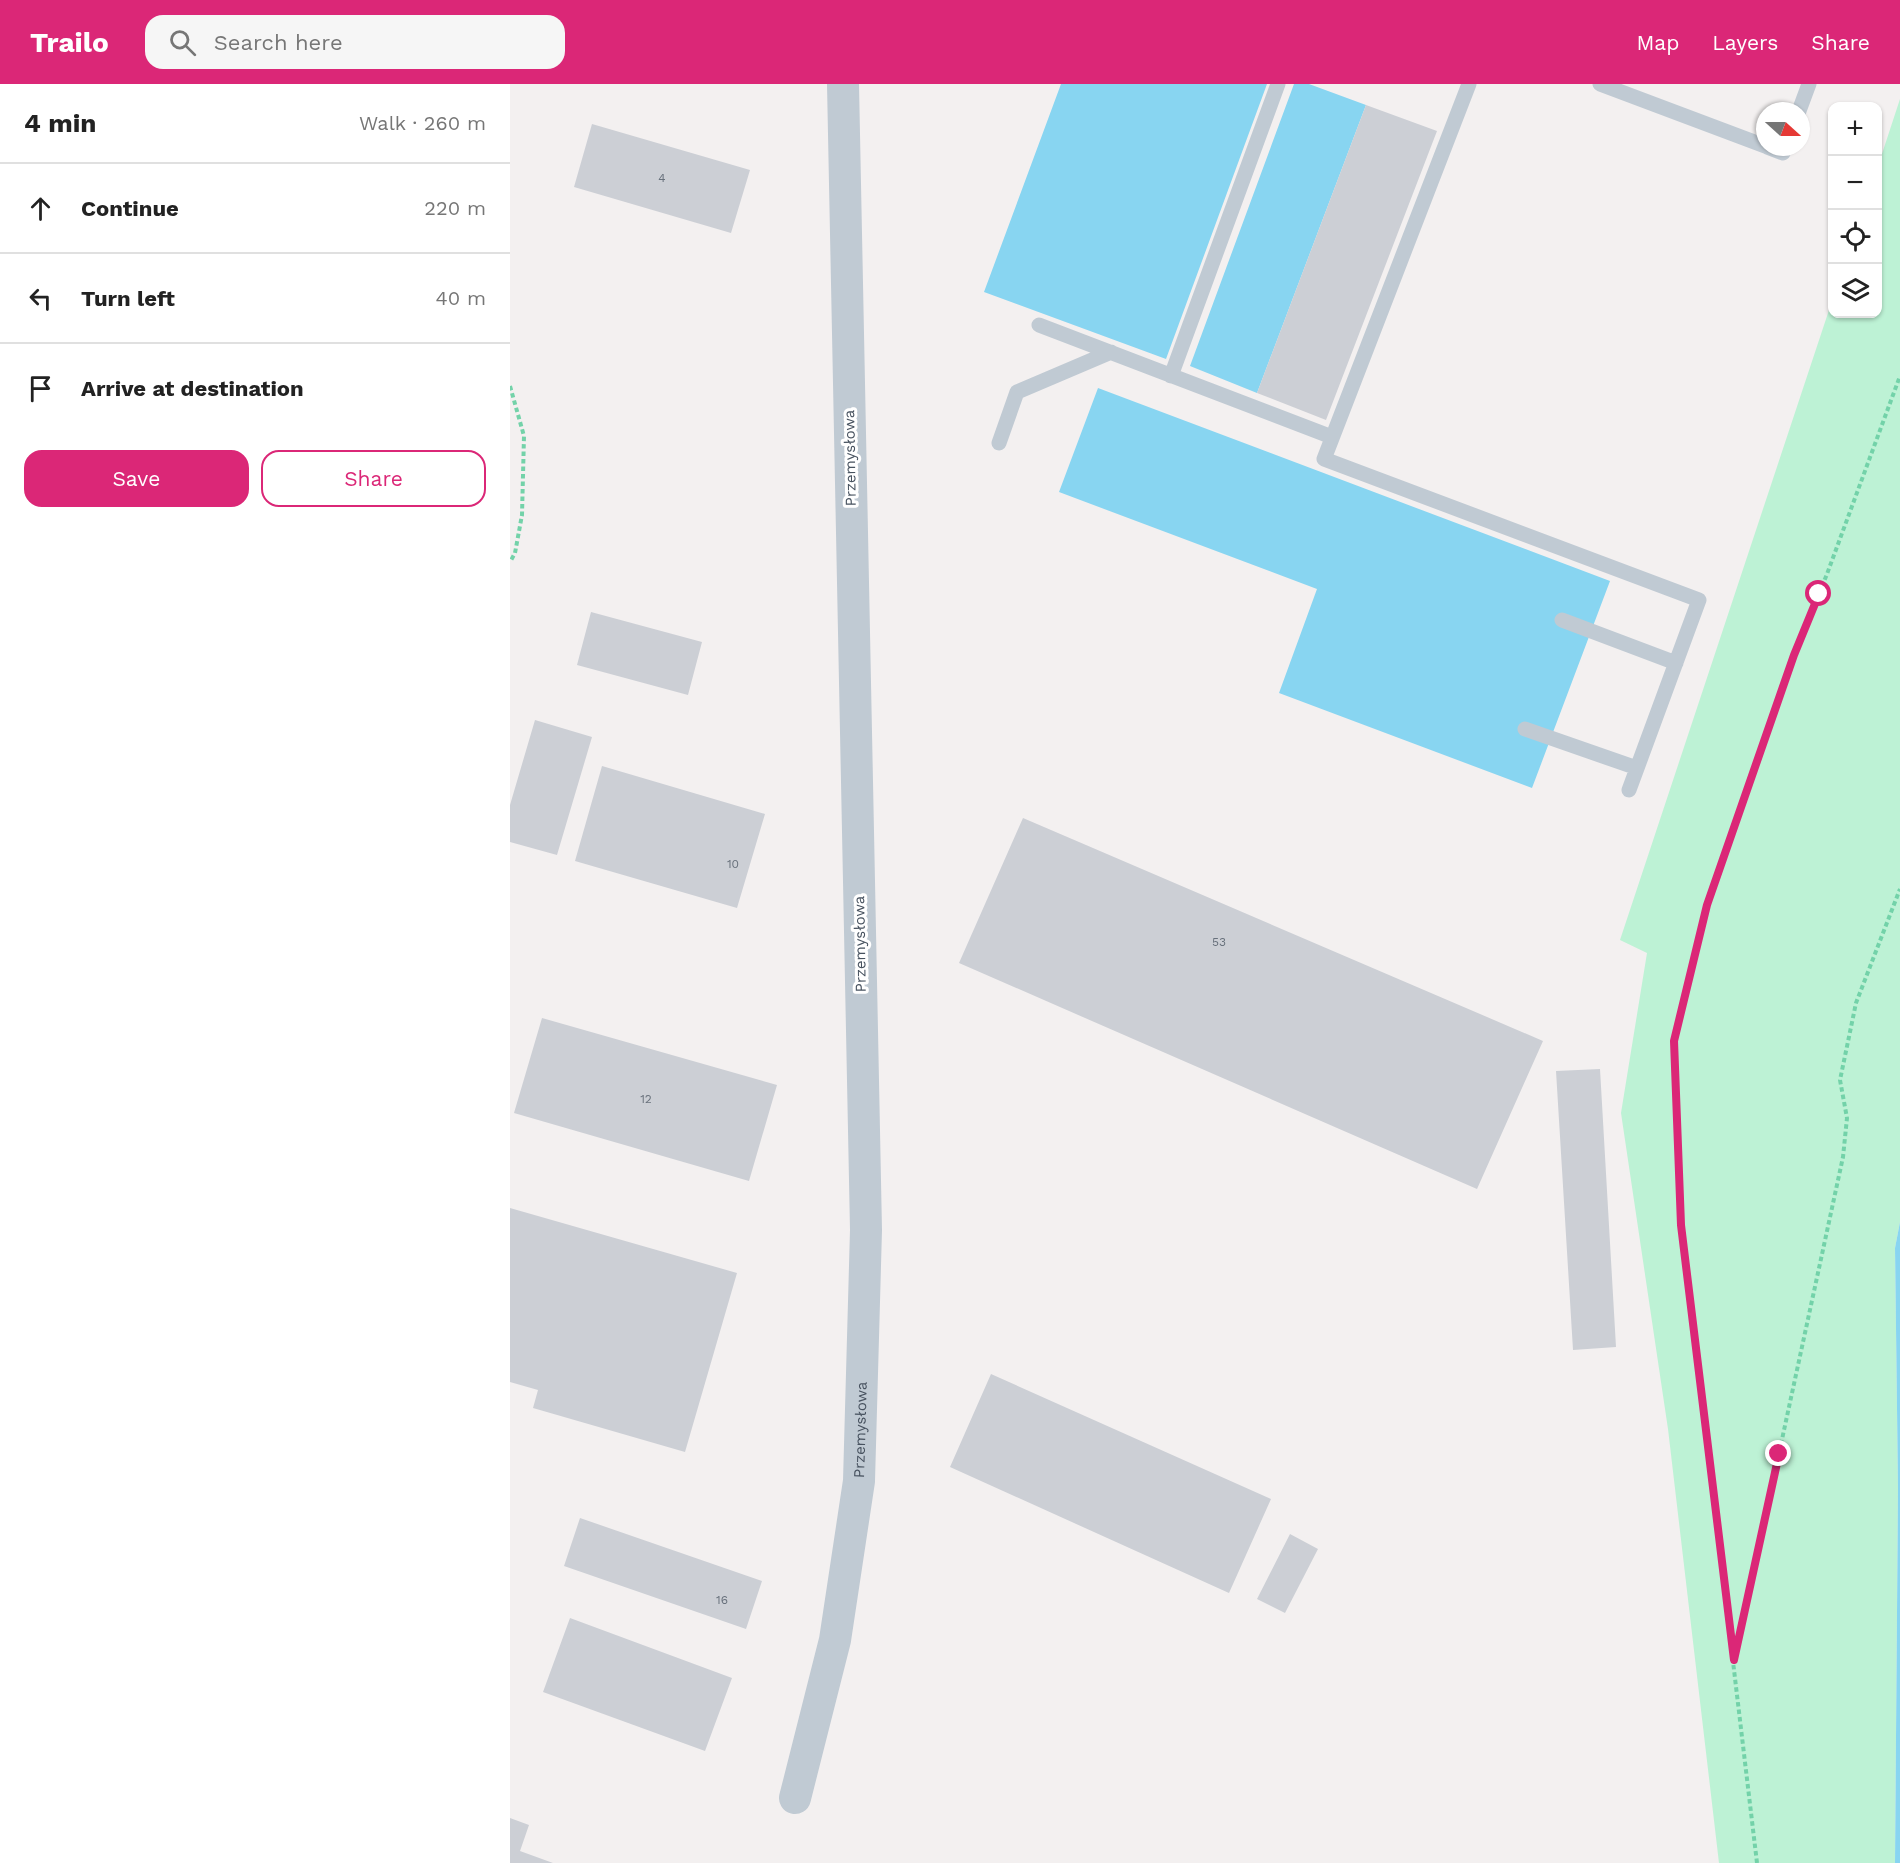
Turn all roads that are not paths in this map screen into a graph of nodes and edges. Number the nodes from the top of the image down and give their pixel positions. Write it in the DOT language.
graph roads {
  1 [pos="843,84"];
  2 [pos="1278,84"];
  3 [pos="1469,84"];
  4 [pos="1600,84"];
  5 [pos="1809,84"];
  6 [pos="1802,102"];
  7 [pos="1756,143"];
  8 [pos="1039,325"];
  9 [pos="1111,352"];
  10 [pos="1171,376"];
  11 [pos="1332,437"];
  12 [pos="999,443"];
  13 [pos="1562,620"];
  14 [pos="1676,663"];
  15 [pos="1525,729"];
  16 [pos="1637,768"];
  17 [pos="1629,790"];
  18 [pos="795,1798"];
  1 -- 18 [label="street, Przemysłowa"];
  2 -- 10 [label="lane"];
  3 -- 11 [label="lane"];
  4 -- 7 [label="lane"];
  5 -- 6 [label="lane"];
  8 -- 9 [label="lane"];
  9 -- 10 [label="lane"];
  9 -- 12 [label="lane"];
  10 -- 11 [label="lane"];
  11 -- 14 [label="lane"];
  13 -- 14 [label="lane"];
  14 -- 16 [label="lane"];
  15 -- 16 [label="lane"];
  16 -- 17 [label="lane"];
}
